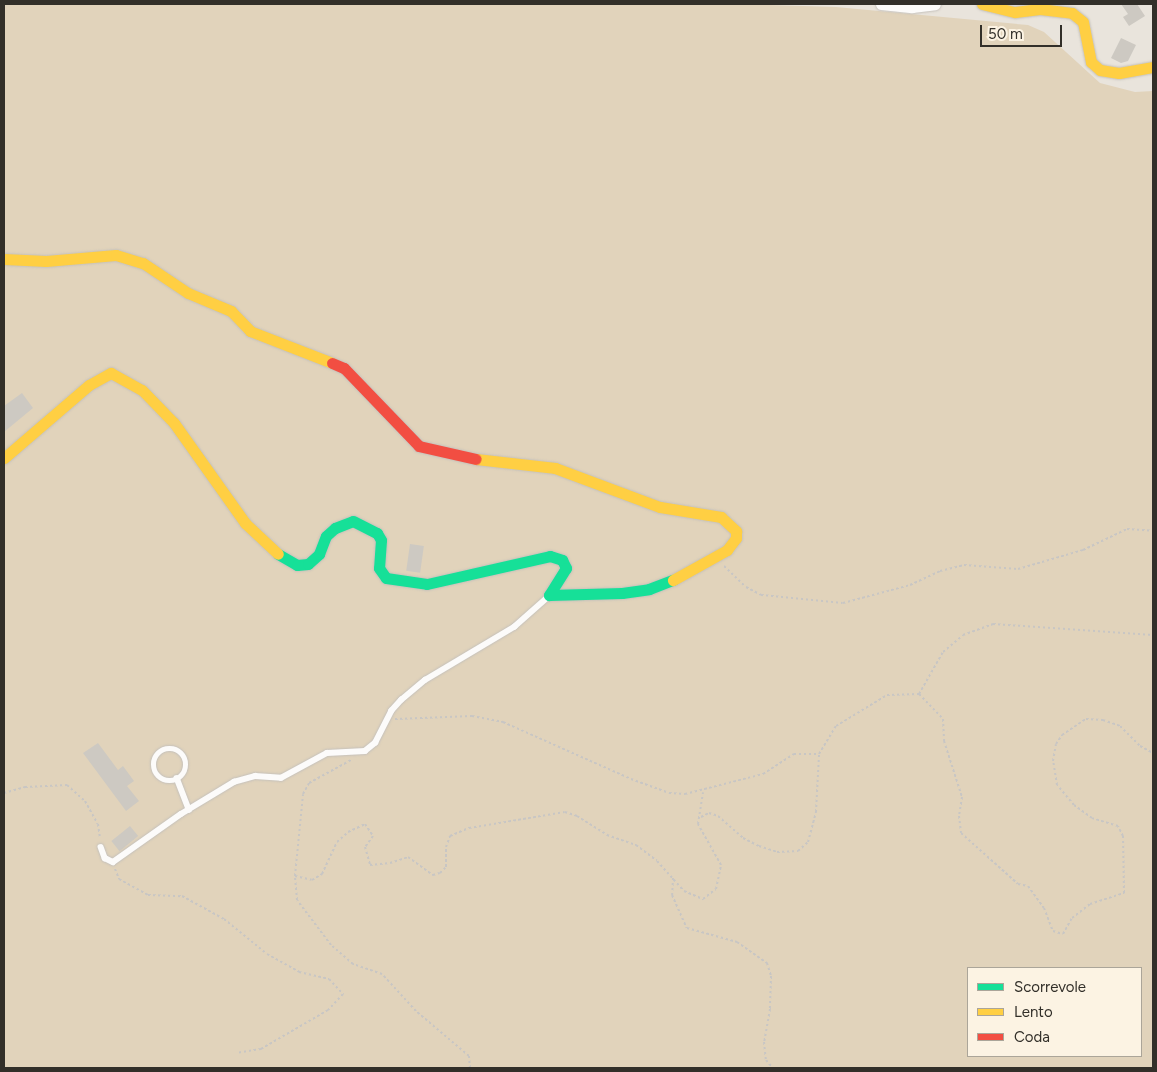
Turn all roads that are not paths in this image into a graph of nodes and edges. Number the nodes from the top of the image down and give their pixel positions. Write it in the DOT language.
graph roads {
  1 [pos="882,4"];
  2 [pos="935,4"];
  3 [pos="982,4"];
  4 [pos="1153,67"];
  5 [pos="4,259"];
  6 [pos="4,458"];
  7 [pos="549,596"];
  8 [pos="177,778"];
  9 [pos="189,810"];
  10 [pos="101,847"];
  1 -- 2 [label="street"];
  3 -- 4 [label="street"];
  5 -- 7 [label="street"];
  6 -- 7 [label="street"];
  7 -- 9 [label="lane"];
  8 -- 8 [label="lane"];
  8 -- 9 [label="lane"];
  9 -- 10 [label="lane"];
}
